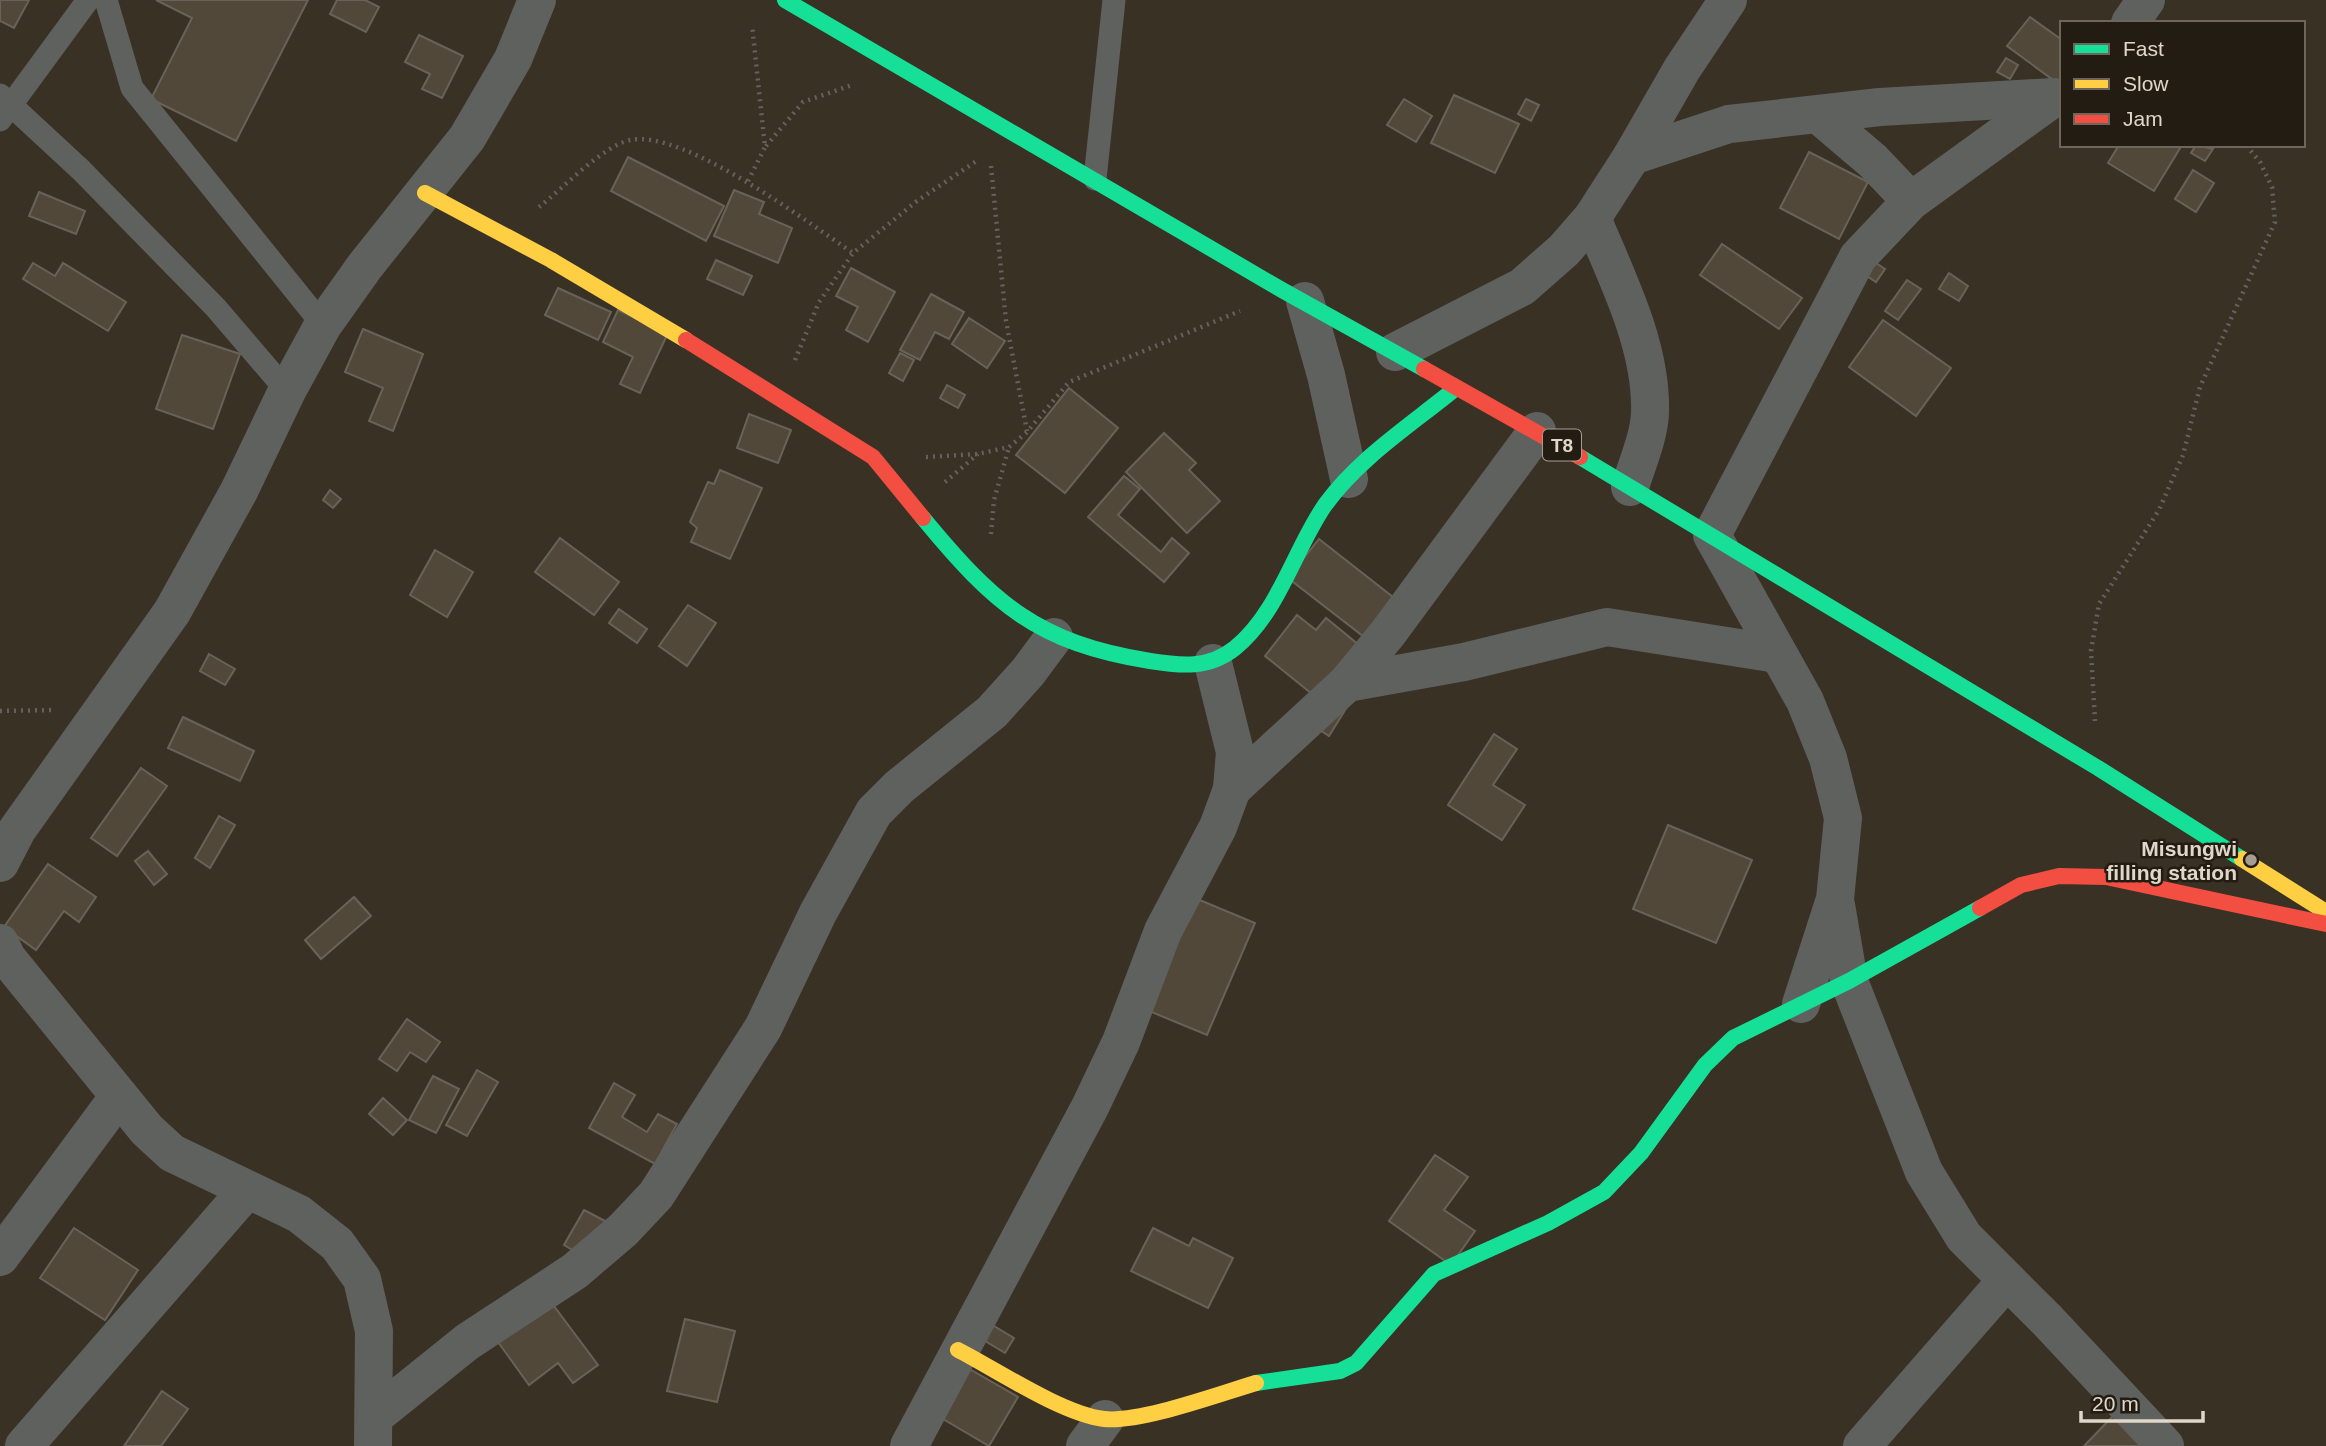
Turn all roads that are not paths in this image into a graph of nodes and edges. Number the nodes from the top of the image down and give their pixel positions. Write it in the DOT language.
graph roads {
  1 [pos="88,0"];
  2 [pos="106,0"];
  3 [pos="537,0"];
  4 [pos="785,0"];
  5 [pos="1114,0"];
  6 [pos="1728,0"];
  7 [pos="2146,0"];
  8 [pos="2131,21"];
  9 [pos="2057,96"];
  10 [pos="3,106"];
  11 [pos="1820,116"];
  12 [pos="1632,156"];
  13 [pos="1095,179"];
  14 [pos="425,192"];
  15 [pos="1911,201"];
  16 [pos="1591,218"];
  17 [pos="1293,295"];
  18 [pos="324,326"];
  19 [pos="1395,352"];
  20 [pos="1456,388"];
  21 [pos="287,391"];
  22 [pos="1537,431"];
  23 [pos="1349,479"];
  24 [pos="1630,487"];
  25 [pos="1712,535"];
  26 [pos="1054,637"];
  27 [pos="1777,654"];
  28 [pos="1213,663"];
  29 [pos="1347,683"];
  30 [pos="1232,789"];
  31 [pos="6,838"];
  32 [pos="1835,899"];
  33 [pos="2326,912"];
  34 [pos="2326,925"];
  35 [pos="2,955"];
  36 [pos="1849,981"];
  37 [pos="1801,1004"];
  38 [pos="119,1096"];
  39 [pos="247,1190"];
  40 [pos="0,1257"];
  41 [pos="2006,1281"];
  42 [pos="958,1350"];
  43 [pos="374,1431"];
  44 [pos="0,1432"];
  45 [pos="1095,1433"];
  46 [pos="10,1446"];
  47 [pos="24,1446"];
  48 [pos="909,1446"];
  49 [pos="1862,1446"];
  50 [pos="2165,1446"];
  1 -- 10 [label="lane"];
  2 -- 18 [label="lane"];
  3 -- 14 [label="street"];
  4 -- 13 [label="main road, T8"];
  5 -- 13 [label="lane"];
  6 -- 12 [label="street"];
  7 -- 8 [label="street"];
  9 -- 11 [label="street"];
  9 -- 15 [label="street"];
  10 -- 21 [label="lane"];
  11 -- 12 [label="street"];
  11 -- 15 [label="street"];
  12 -- 16 [label="street"];
  13 -- 17 [label="main road, T8"];
  14 -- 18 [label="street"];
  14 -- 26 [label="main road"];
  15 -- 25 [label="street"];
  16 -- 19 [label="street"];
  16 -- 24 [label="street"];
  17 -- 19 [label="main road, T8"];
  17 -- 23 [label="street"];
  18 -- 21 [label="street"];
  19 -- 20 [label="main road, T8"];
  20 -- 22 [label="main road, T8"];
  20 -- 23 [label="main road"];
  21 -- 31 [label="street"];
  22 -- 24 [label="main road, T8"];
  22 -- 29 [label="street"];
  23 -- 28 [label="main road"];
  24 -- 25 [label="main road, T8"];
  25 -- 27 [label="street"];
  25 -- 33 [label="main road, T8"];
  26 -- 28 [label="main road"];
  26 -- 43 [label="street"];
  27 -- 29 [label="street"];
  27 -- 32 [label="street"];
  28 -- 30 [label="street"];
  29 -- 30 [label="street"];
  30 -- 42 [label="street"];
  32 -- 36 [label="street"];
  32 -- 37 [label="street"];
  34 -- 36 [label="main road"];
  35 -- 38 [label="street"];
  36 -- 37 [label="main road"];
  36 -- 41 [label="street"];
  37 -- 45 [label="main road"];
  38 -- 39 [label="street"];
  38 -- 40 [label="street"];
  39 -- 43 [label="street"];
  39 -- 47 [label="street"];
  41 -- 49 [label="street"];
  41 -- 50 [label="street"];
  42 -- 45 [label="main road"];
  42 -- 48 [label="street"];
  44 -- 46 [label="street"];
}
